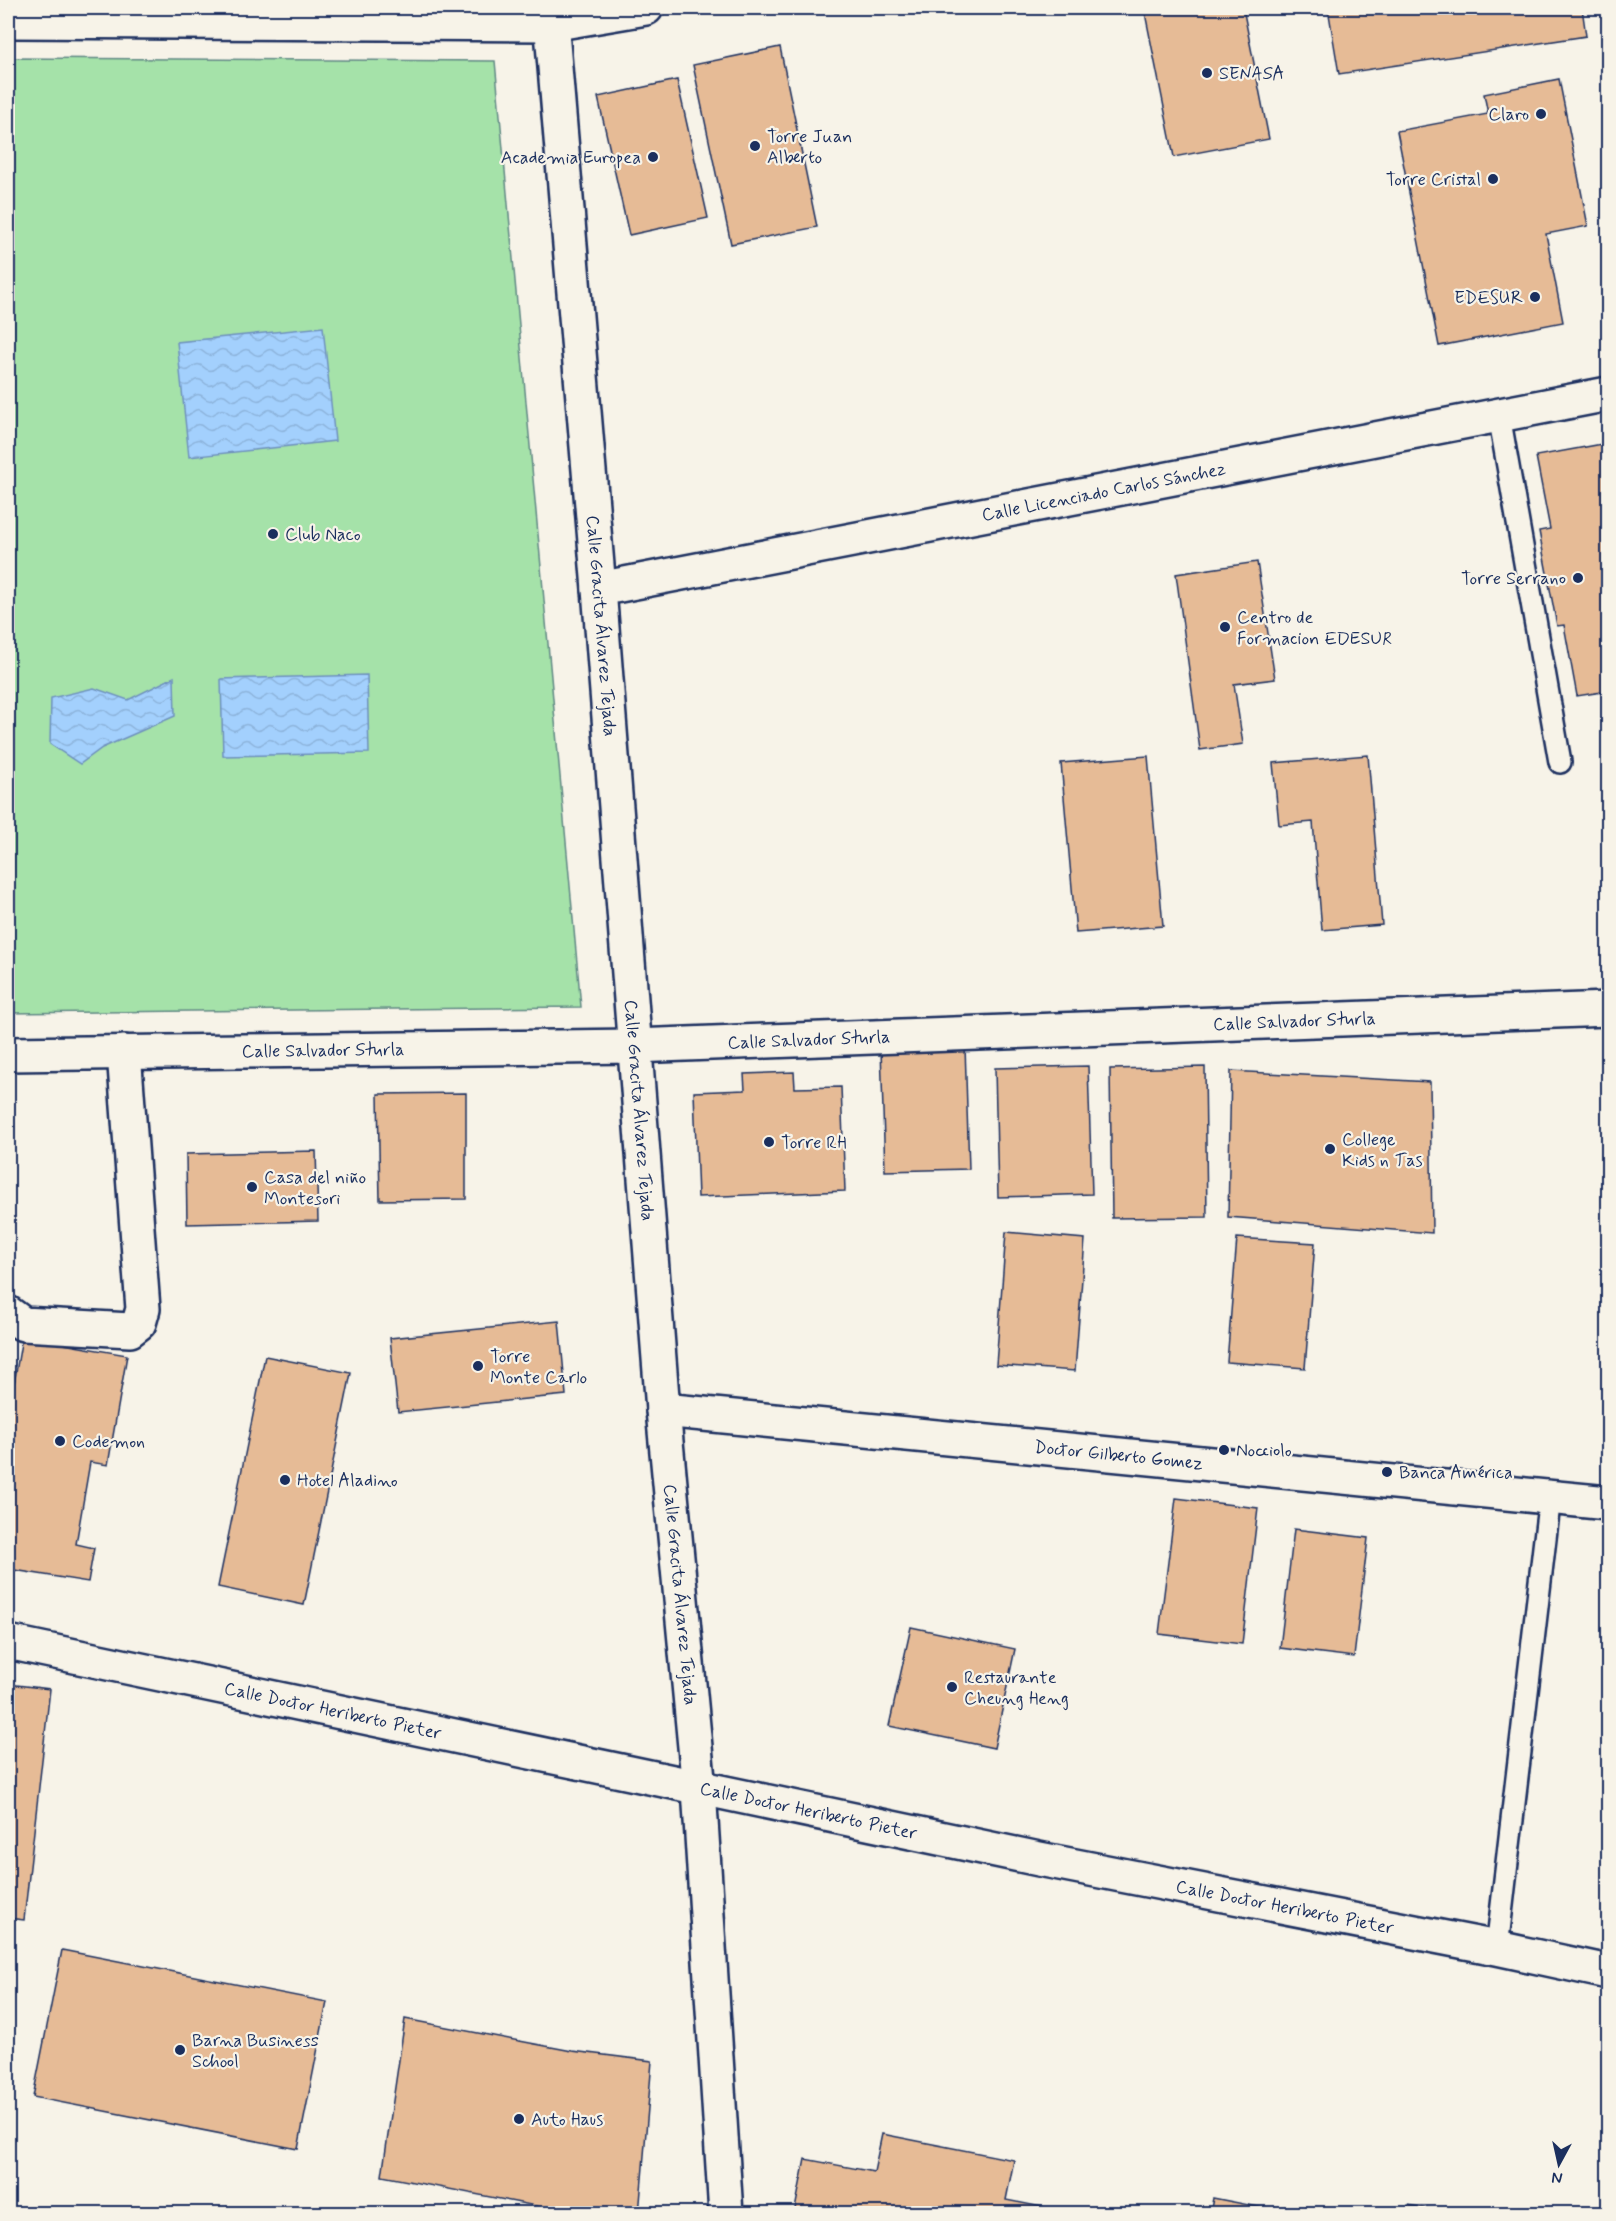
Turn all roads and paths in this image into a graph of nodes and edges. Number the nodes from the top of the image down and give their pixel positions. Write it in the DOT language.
graph roads {
  1 [pos="646,8"];
  2 [pos="551,16"];
  3 [pos="8,21"];
  4 [pos="1608,394"];
  5 [pos="1499,415"];
  6 [pos="599,590"];
  7 [pos="1560,762"];
  8 [pos="1608,1009"];
  9 [pos="634,1046"];
  10 [pos="124,1052"];
  11 [pos="8,1054"];
  12 [pos="8,1313"];
  13 [pos="663,1410"];
  14 [pos="1550,1496"];
  15 [pos="1608,1503"];
  16 [pos="8,1642"];
  17 [pos="699,1789"];
  18 [pos="1497,1948"];
  19 [pos="1608,1972"];
  20 [pos="726,2214"];
  1 -- 2 [label="street"];
  2 -- 3 [label="street"];
  2 -- 6 [label="street, Calle Gracita Álvarez Tejada"];
  4 -- 5 [label="street, Calle Licenciado Carlos Sánchez"];
  5 -- 6 [label="street, Calle Licenciado Carlos Sánchez"];
  5 -- 7 [label="lane"];
  6 -- 9 [label="street, Calle Gracita Álvarez Tejada"];
  8 -- 9 [label="street, Calle Salvador Sturla"];
  9 -- 10 [label="street, Calle Salvador Sturla"];
  9 -- 13 [label="street, Calle Gracita Álvarez Tejada"];
  10 -- 11 [label="street, Calle Salvador Sturla"];
  10 -- 12 [label="street"];
  13 -- 14 [label="street, Doctor Gilberto Gomez"];
  13 -- 17 [label="street, Calle Gracita Álvarez Tejada"];
  14 -- 15 [label="street, Doctor Gilberto Gomez"];
  14 -- 18 [label="lane"];
  16 -- 17 [label="street, Calle Doctor Heriberto Pieter"];
  17 -- 18 [label="street, Calle Doctor Heriberto Pieter"];
  17 -- 20 [label="street, Calle Gracita Álvarez Tejada"];
  18 -- 19 [label="street, Calle Doctor Heriberto Pieter"];
}
